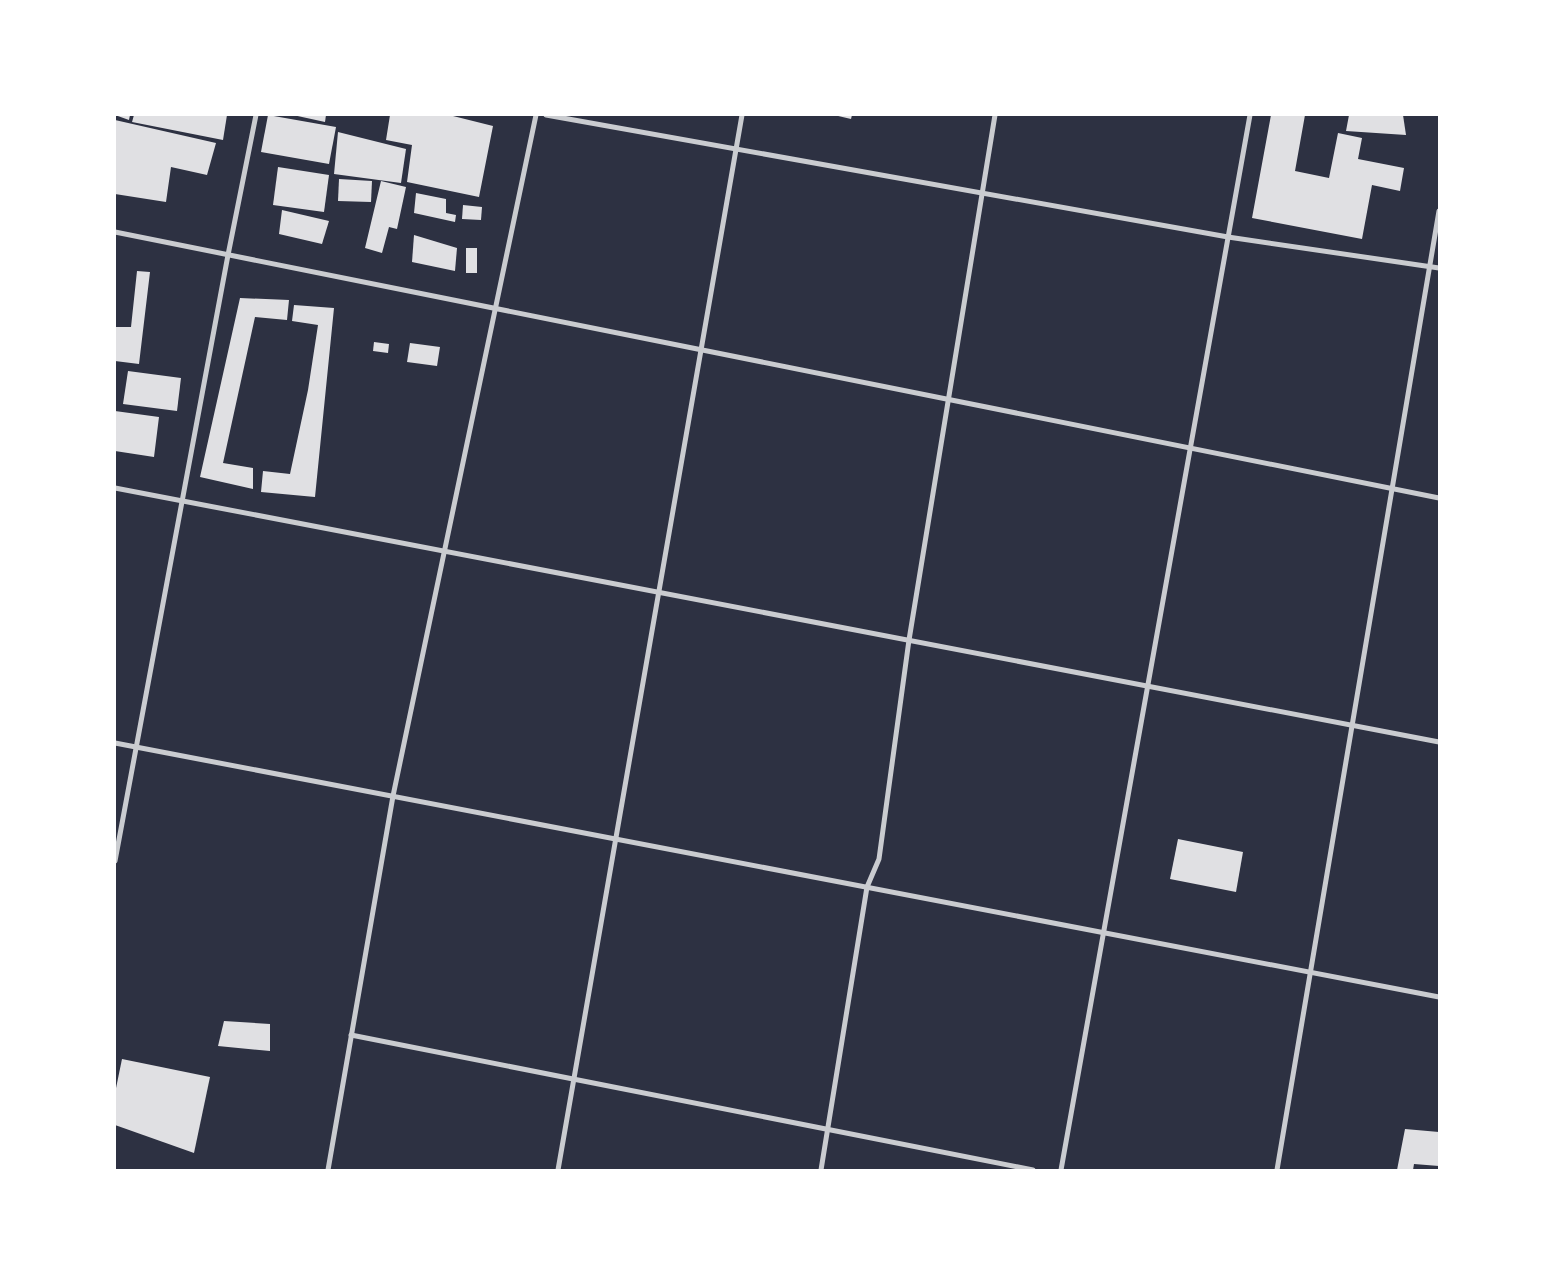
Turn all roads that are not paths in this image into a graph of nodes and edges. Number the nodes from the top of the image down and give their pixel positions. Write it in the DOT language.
graph roads {
  1 [pos="256,115"];
  2 [pos="536,115"];
  3 [pos="546,115"];
  4 [pos="742,115"];
  5 [pos="995,115"];
  6 [pos="1250,115"];
  7 [pos="736,147"];
  8 [pos="982,193"];
  9 [pos="1439,211"];
  10 [pos="115,232"];
  11 [pos="1228,237"];
  12 [pos="228,255"];
  13 [pos="1430,267"];
  14 [pos="1439,268"];
  15 [pos="494,308"];
  16 [pos="700,350"];
  17 [pos="948,399"];
  18 [pos="1190,448"];
  19 [pos="115,488"];
  20 [pos="1393,489"];
  21 [pos="1439,498"];
  22 [pos="182,501"];
  23 [pos="444,551"];
  24 [pos="658,592"];
  25 [pos="909,640"];
  26 [pos="1148,686"];
  27 [pos="1353,726"];
  28 [pos="1439,742"];
  29 [pos="115,743"];
  30 [pos="136,747"];
  31 [pos="393,796"];
  32 [pos="615,838"];
  33 [pos="115,861"];
  34 [pos="867,887"];
  35 [pos="1104,932"];
  36 [pos="1311,972"];
  37 [pos="1439,997"];
  38 [pos="351,1035"];
  39 [pos="574,1079"];
  40 [pos="828,1130"];
  41 [pos="328,1170"];
  42 [pos="558,1170"];
  43 [pos="821,1170"];
  44 [pos="1033,1170"];
  45 [pos="1061,1170"];
  46 [pos="1277,1170"];
  1 -- 12 [label="street"];
  2 -- 15 [label="street"];
  3 -- 7 [label="street"];
  4 -- 7 [label="street"];
  5 -- 8 [label="street"];
  6 -- 11 [label="street"];
  7 -- 8 [label="street"];
  7 -- 16 [label="street"];
  8 -- 11 [label="street"];
  8 -- 17 [label="street"];
  9 -- 13 [label="street"];
  10 -- 12 [label="street"];
  11 -- 13 [label="street"];
  11 -- 18 [label="street"];
  12 -- 15 [label="street"];
  12 -- 22 [label="street"];
  13 -- 14 [label="street"];
  13 -- 20 [label="street"];
  15 -- 16 [label="street"];
  15 -- 23 [label="street"];
  16 -- 17 [label="street"];
  16 -- 24 [label="street"];
  17 -- 18 [label="street"];
  17 -- 25 [label="street"];
  18 -- 20 [label="street"];
  18 -- 26 [label="street"];
  19 -- 22 [label="street"];
  20 -- 21 [label="street"];
  20 -- 27 [label="street"];
  22 -- 23 [label="street"];
  22 -- 30 [label="street"];
  23 -- 24 [label="street"];
  23 -- 31 [label="street"];
  24 -- 25 [label="street"];
  24 -- 32 [label="street"];
  25 -- 26 [label="street"];
  25 -- 34 [label="street"];
  26 -- 27 [label="street"];
  26 -- 35 [label="street"];
  27 -- 28 [label="street"];
  27 -- 36 [label="street"];
  29 -- 30 [label="street"];
  30 -- 31 [label="street"];
  30 -- 33 [label="street"];
  31 -- 32 [label="street"];
  31 -- 38 [label="street"];
  32 -- 34 [label="street"];
  32 -- 39 [label="street"];
  34 -- 35 [label="street"];
  34 -- 40 [label="street"];
  35 -- 36 [label="street"];
  35 -- 45 [label="street"];
  36 -- 37 [label="street"];
  36 -- 46 [label="street"];
  38 -- 39 [label="street"];
  38 -- 41 [label="street"];
  39 -- 40 [label="street"];
  39 -- 42 [label="street"];
  40 -- 43 [label="street"];
  40 -- 44 [label="street"];
}
